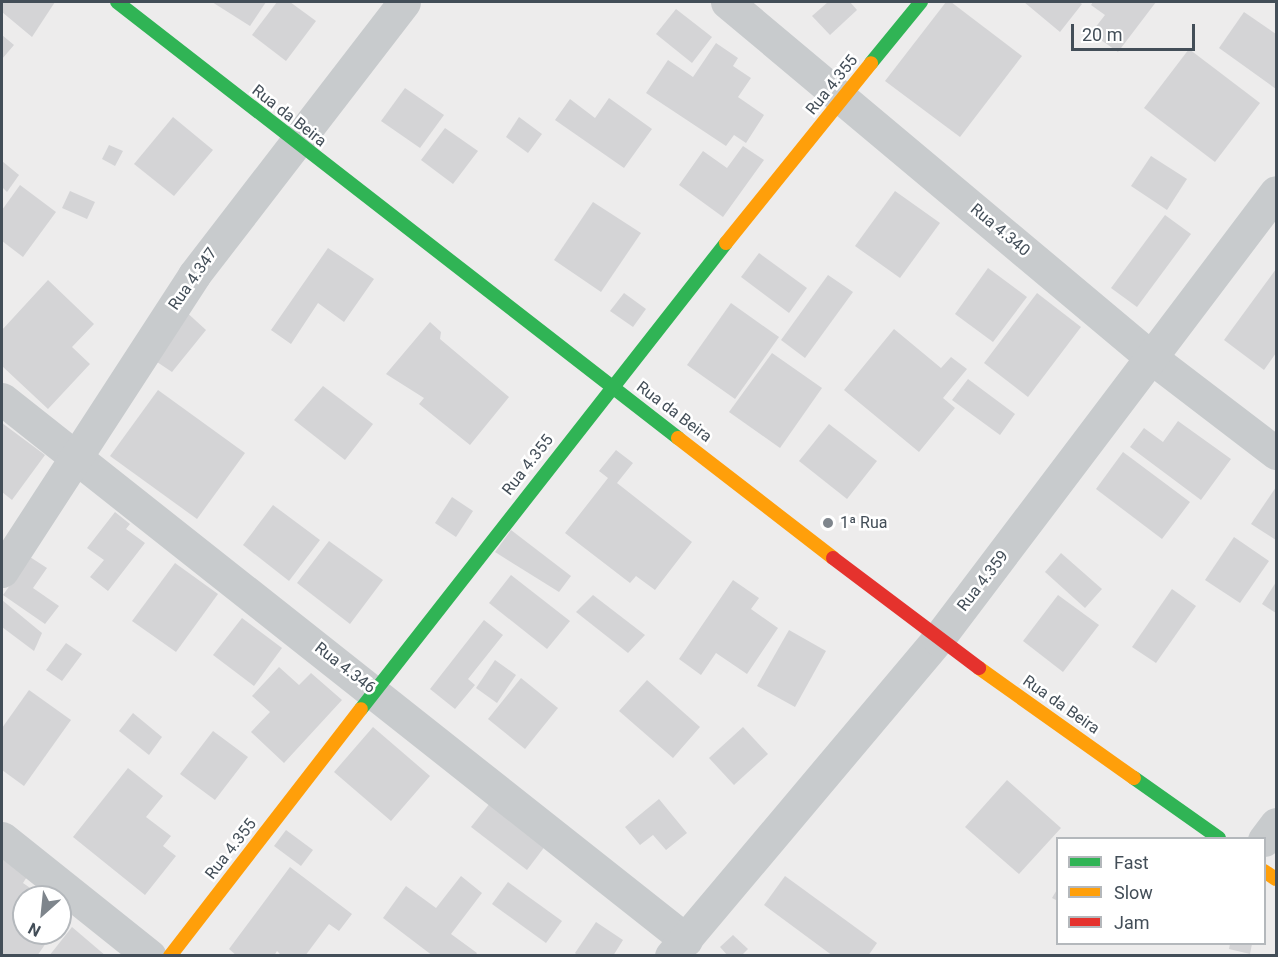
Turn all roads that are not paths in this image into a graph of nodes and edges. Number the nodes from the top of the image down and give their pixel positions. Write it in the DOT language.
graph roads {
  1 [pos="117,2"];
  2 [pos="404,2"];
  3 [pos="727,2"];
  4 [pos="921,2"];
  5 [pos="843,98"];
  6 [pos="298,143"];
  7 [pos="1276,192"];
  8 [pos="1153,359"];
  9 [pos="611,385"];
  10 [pos="2,399"];
  11 [pos="1276,453"];
  12 [pos="76,456"];
  13 [pos="2,571"];
  14 [pos="938,639"];
  15 [pos="374,691"];
  16 [pos="1276,824"];
  17 [pos="1218,837"];
  18 [pos="1266,837"];
  19 [pos="2,838"];
  20 [pos="679,948"];
  21 [pos="150,956"];
  22 [pos="170,956"];
  1 -- 6 [label="main road, Rua da Beira"];
  2 -- 6 [label="street, Rua 4.347"];
  3 -- 5 [label="street, Rua 4.340"];
  4 -- 5 [label="main road, Rua 4.355"];
  5 -- 8 [label="street, Rua 4.340"];
  5 -- 9 [label="main road, Rua 4.355"];
  6 -- 9 [label="main road, Rua da Beira"];
  6 -- 12 [label="street, Rua 4.347"];
  7 -- 8 [label="street, Rua 4.359"];
  8 -- 11 [label="street, Rua 4.340"];
  8 -- 14 [label="street, Rua 4.359"];
  9 -- 14 [label="main road, Rua da Beira"];
  9 -- 15 [label="main road, Rua 4.355"];
  10 -- 12 [label="street, Rua 4.346"];
  12 -- 13 [label="street, Rua 4.347"];
  12 -- 15 [label="street, Rua 4.346"];
  14 -- 17 [label="main road, Rua da Beira"];
  14 -- 20 [label="street, Rua 4.359"];
  15 -- 20 [label="street, Rua 4.346"];
  15 -- 22 [label="main road, Rua 4.355"];
  16 -- 18 [label="street"];
  19 -- 21 [label="street"];
}
